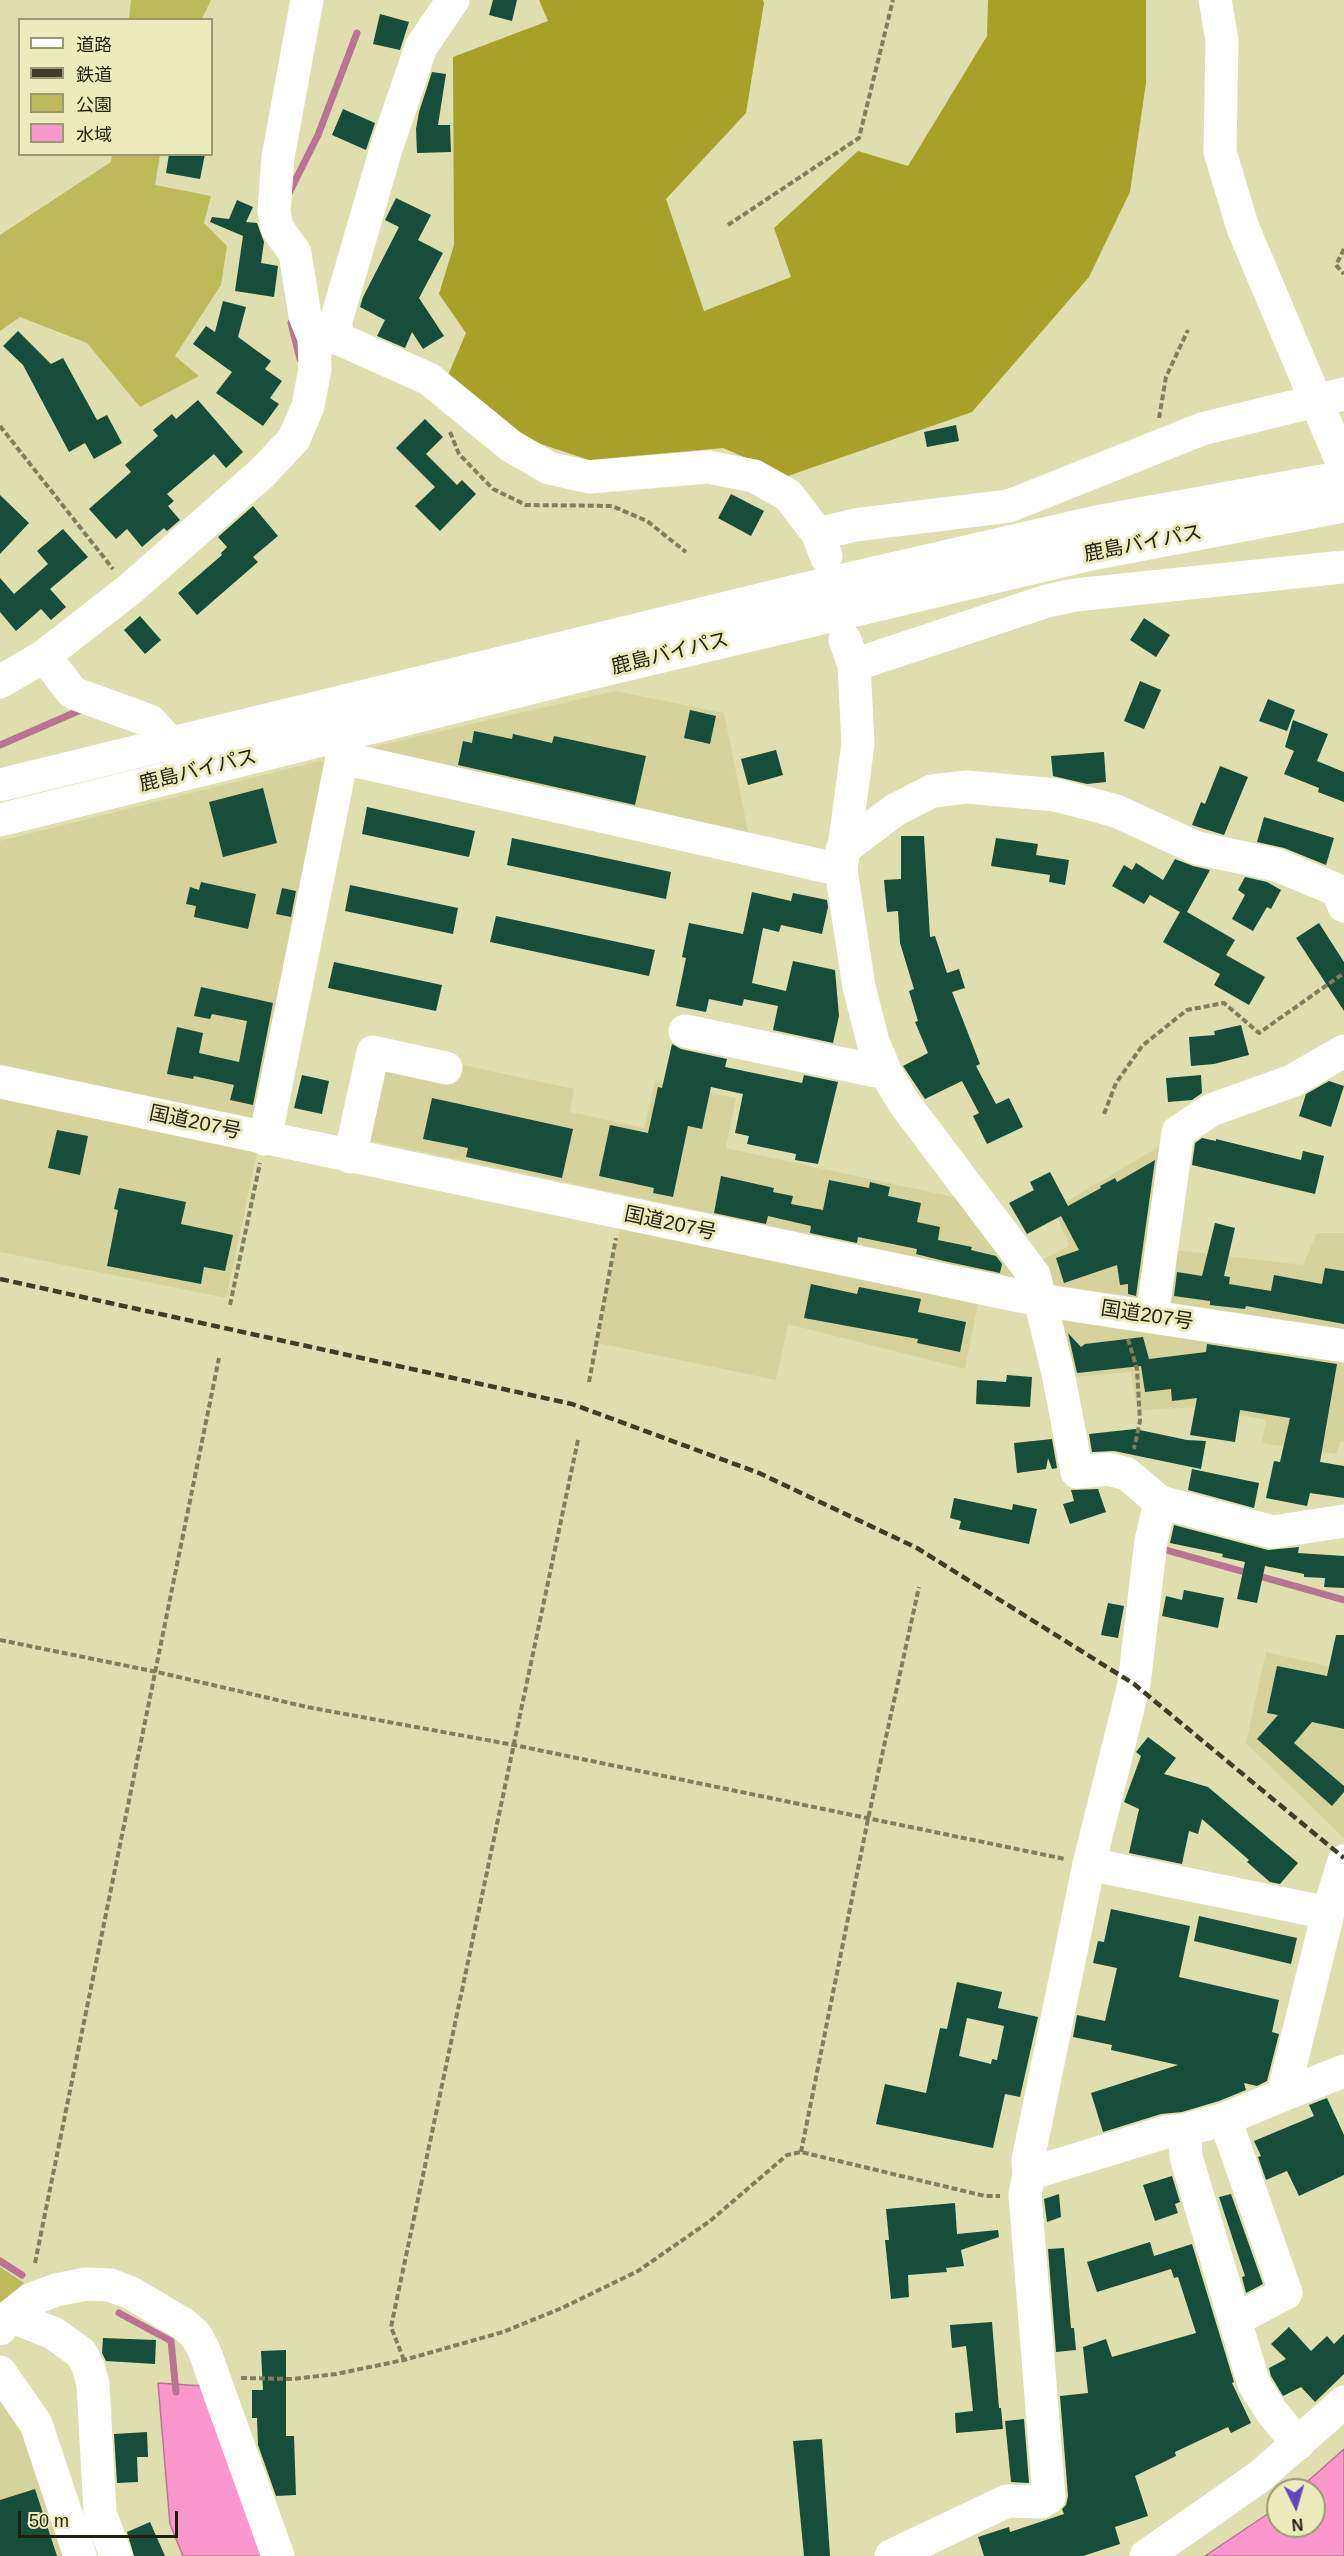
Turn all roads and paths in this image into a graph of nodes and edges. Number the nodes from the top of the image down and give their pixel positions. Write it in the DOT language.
graph roads {
  1 [pos="307,0"];
  2 [pos="453,0"];
  3 [pos="893,0"];
  4 [pos="1215,0"];
  5 [pos="729,225"];
  6 [pos="1344,249"];
  7 [pos="1344,274"];
  8 [pos="1188,330"];
  9 [pos="325,338"];
  10 [pos="1329,406"];
  11 [pos="0,426"];
  12 [pos="1154,448"];
  13 [pos="1344,467"];
  14 [pos="1344,477"];
  15 [pos="1344,506"];
  16 [pos="1344,567"];
  17 [pos="118,574"];
  18 [pos="44,656"];
  19 [pos="0,682"];
  20 [pos="336,703"];
  21 [pos="171,744"];
  22 [pos="341,747"];
  23 [pos="0,785"];
  24 [pos="0,820"];
  25 [pos="841,860"];
  26 [pos="1342,890"];
  27 [pos="1344,973"];
  28 [pos="685,1031"];
  29 [pos="1344,1052"];
  30 [pos="446,1068"];
  31 [pos="886,1074"];
  32 [pos="0,1082"];
  33 [pos="1104,1114"];
  34 [pos="265,1138"];
  35 [pos="350,1156"];
  36 [pos="620,1214"];
  37 [pos="1039,1300"];
  38 [pos="230,1305"];
  39 [pos="1121,1312"];
  40 [pos="1152,1317"];
  41 [pos="1344,1346"];
  42 [pos="219,1358"];
  43 [pos="589,1382"];
  44 [pos="578,1440"];
  45 [pos="1127,1474"];
  46 [pos="1160,1502"];
  47 [pos="1344,1521"];
  48 [pos="919,1587"];
  49 [pos="0,1640"];
  50 [pos="157,1672"];
  51 [pos="514,1745"];
  52 [pos="868,1819"];
  53 [pos="1344,1861"];
  54 [pos="1080,1863"];
  55 [pos="1328,1913"];
  56 [pos="1344,2071"];
  57 [pos="1283,2095"];
  58 [pos="1225,2119"];
  59 [pos="1185,2130"];
  60 [pos="801,2152"];
  61 [pos="1028,2174"];
  62 [pos="35,2263"];
  63 [pos="1235,2320"];
  64 [pos="5,2322"];
  65 [pos="404,2360"];
  66 [pos="0,2372"];
  67 [pos="214,2377"];
  68 [pos="1344,2402"];
  69 [pos="1298,2444"];
  70 [pos="80,2556"];
  71 [pos="116,2556"];
  72 [pos="278,2556"];
  73 [pos="891,2556"];
  74 [pos="1146,2556"];
  1 -- 9 [label="main road"];
  2 -- 9 [label="main road"];
  3 -- 5 [label="path"];
  4 -- 10 [label="main road"];
  6 -- 7 [label="path"];
  8 -- 12 [label="path"];
  9 -- 12 [label="main road"];
  9 -- 18 [label="main road"];
  10 -- 12 [label="main road"];
  10 -- 13 [label="main road"];
  11 -- 17 [label="path"];
  14 -- 20 [label="main road, 鹿島バイパス"];
  15 -- 22 [label="main road, 鹿島バイパス"];
  16 -- 25 [label="main road"];
  18 -- 19 [label="main road"];
  18 -- 21 [label="main road"];
  20 -- 21 [label="main road, 鹿島バイパス"];
  20 -- 22 [label="main road"];
  21 -- 23 [label="main road, 鹿島バイパス"];
  22 -- 24 [label="main road, 鹿島バイパス"];
  22 -- 25 [label="main road"];
  22 -- 34 [label="main road"];
  25 -- 26 [label="main road"];
  25 -- 31 [label="main road"];
  27 -- 33 [label="path"];
  28 -- 31 [label="main road"];
  29 -- 40 [label="main road"];
  30 -- 35 [label="main road"];
  31 -- 37 [label="main road"];
  32 -- 34 [label="main road, 国道207号"];
  34 -- 35 [label="main road, 国道207号"];
  34 -- 38 [label="path"];
  35 -- 36 [label="main road, 国道207号"];
  36 -- 37 [label="main road, 国道207号"];
  36 -- 43 [label="path"];
  37 -- 39 [label="main road, 国道207号"];
  37 -- 45 [label="main road"];
  39 -- 40 [label="main road, 国道207号"];
  39 -- 45 [label="path"];
  40 -- 41 [label="main road, 国道207号"];
  42 -- 50 [label="path"];
  44 -- 51 [label="path"];
  45 -- 46 [label="main road"];
  46 -- 47 [label="main road"];
  46 -- 54 [label="main road"];
  48 -- 52 [label="path"];
  49 -- 50 [label="path"];
  50 -- 51 [label="path"];
  50 -- 62 [label="path"];
  51 -- 52 [label="path"];
  51 -- 65 [label="path"];
  52 -- 54 [label="path"];
  52 -- 60 [label="path"];
  53 -- 55 [label="main road"];
  54 -- 55 [label="main road"];
  54 -- 61 [label="main road"];
  55 -- 57 [label="main road"];
  56 -- 57 [label="main road"];
  57 -- 58 [label="main road"];
  58 -- 59 [label="main road"];
  58 -- 63 [label="main road"];
  59 -- 61 [label="main road"];
  59 -- 63 [label="main road"];
  60 -- 61 [label="path"];
  60 -- 65 [label="path"];
  61 -- 73 [label="main road"];
  63 -- 69 [label="main road"];
  64 -- 67 [label="main road"];
  64 -- 71 [label="main road"];
  65 -- 67 [label="path"];
  66 -- 70 [label="main road"];
  67 -- 72 [label="main road"];
  68 -- 69 [label="main road"];
  69 -- 74 [label="main road"];
}
